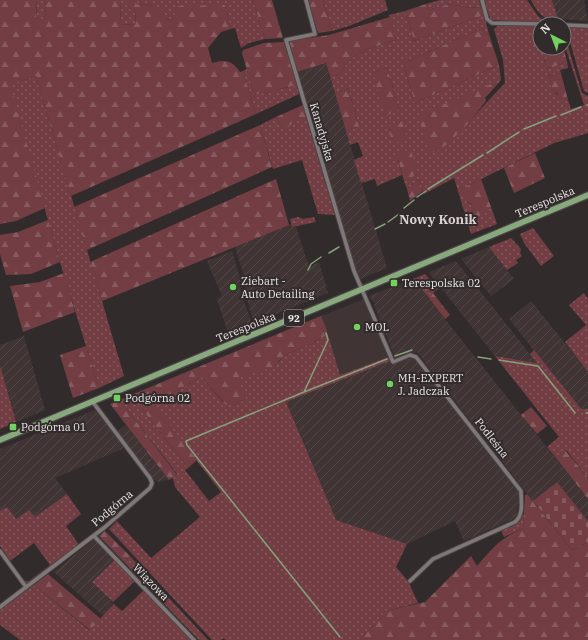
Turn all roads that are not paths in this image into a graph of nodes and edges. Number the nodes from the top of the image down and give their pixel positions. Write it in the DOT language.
graph roads {
  1 [pos="306,0"];
  2 [pos="482,0"];
  3 [pos="532,24"];
  4 [pos="572,25"];
  5 [pos="588,26"];
  6 [pos="588,195"];
  7 [pos="362,290"];
  8 [pos="92,401"];
  9 [pos="0,440"];
  10 [pos="94,536"];
  11 [pos="0,551"];
  12 [pos="410,581"];
  13 [pos="26,587"];
  14 [pos="0,607"];
  15 [pos="194,640"];
  1 -- 7 [label="street, Kanadyjska"];
  2 -- 3 [label="street"];
  4 -- 5 [label="street"];
  6 -- 7 [label="main road, Terespolska / 92"];
  7 -- 8 [label="main road, Terespolska / 92"];
  7 -- 12 [label="street, Podleśna"];
  8 -- 9 [label="main road, Terespolska / 92"];
  8 -- 10 [label="street, Podgórna"];
  10 -- 13 [label="street, Podgórna"];
  10 -- 15 [label="street, Wiązowa"];
  11 -- 13 [label="street"];
  13 -- 14 [label="street, Podgórna"];
}
